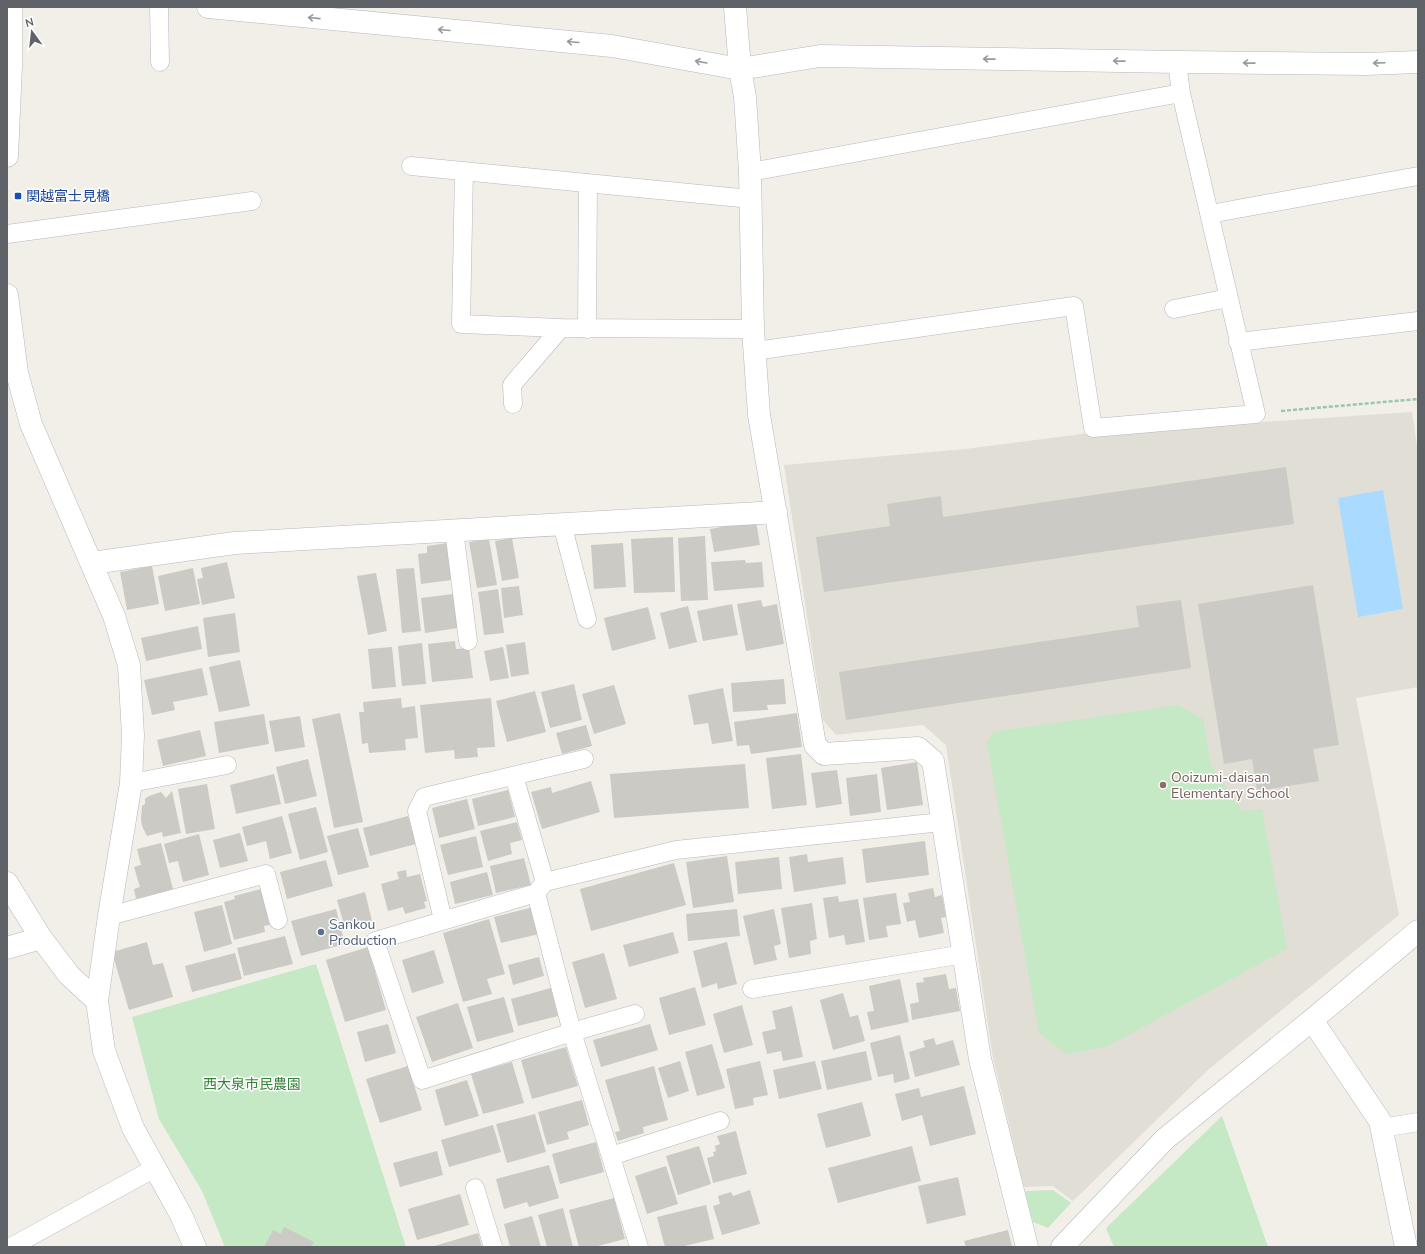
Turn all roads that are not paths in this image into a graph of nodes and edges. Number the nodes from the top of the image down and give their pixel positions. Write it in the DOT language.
graph roads {
  1 [pos="11,7"];
  2 [pos="158,7"];
  3 [pos="208,7"];
  4 [pos="735,7"];
  5 [pos="160,62"];
  6 [pos="1177,62"];
  7 [pos="1418,62"];
  8 [pos="9,67"];
  9 [pos="740,69"];
  10 [pos="1181,93"];
  11 [pos="7,156"];
  12 [pos="411,166"];
  13 [pos="464,171"];
  14 [pos="750,172"];
  15 [pos="1418,176"];
  16 [pos="588,183"];
  17 [pos="751,199"];
  18 [pos="252,201"];
  19 [pos="1210,214"];
  20 [pos="7,234"];
  21 [pos="1228,298"];
  22 [pos="8,306"];
  23 [pos="1174,309"];
  24 [pos="1418,321"];
  25 [pos="561,328"];
  26 [pos="587,328"];
  27 [pos="753,329"];
  28 [pos="1238,342"];
  29 [pos="755,351"];
  30 [pos="512,404"];
  31 [pos="776,512"];
  32 [pos="562,524"];
  33 [pos="454,530"];
  34 [pos="92,563"];
  35 [pos="587,619"];
  36 [pos="468,641"];
  37 [pos="584,759"];
  38 [pos="227,765"];
  39 [pos="514,776"];
  40 [pos="131,784"];
  41 [pos="942,822"];
  42 [pos="7,883"];
  43 [pos="541,888"];
  44 [pos="109,916"];
  45 [pos="278,920"];
  46 [pos="443,920"];
  47 [pos="1418,931"];
  48 [pos="41,938"];
  49 [pos="7,948"];
  50 [pos="964,954"];
  51 [pos="752,989"];
  52 [pos="97,1002"];
  53 [pos="635,1014"];
  54 [pos="1312,1020"];
  55 [pos="572,1032"];
  56 [pos="720,1122"];
  57 [pos="1418,1122"];
  58 [pos="1382,1128"];
  59 [pos="611,1156"];
  60 [pos="155,1168"];
  61 [pos="475,1188"];
  62 [pos="11,1247"];
  63 [pos="195,1247"];
  64 [pos="493,1247"];
  65 [pos="639,1247"];
  66 [pos="1027,1247"];
  67 [pos="1062,1247"];
  68 [pos="1406,1247"];
  1 -- 8 [label="street"];
  2 -- 5 [label="lane"];
  9 -- 3 [label="street, one-way"];
  4 -- 9 [label="street"];
  7 -- 6 [label="street, one-way"];
  6 -- 9 [label="street, one-way"];
  6 -- 10 [label="lane"];
  8 -- 11 [label="street"];
  9 -- 14 [label="street"];
  10 -- 14 [label="lane"];
  10 -- 19 [label="lane"];
  12 -- 13 [label="lane"];
  13 -- 16 [label="lane"];
  13 -- 25 [label="lane"];
  14 -- 17 [label="street"];
  15 -- 19 [label="lane"];
  16 -- 17 [label="lane"];
  16 -- 26 [label="lane"];
  17 -- 27 [label="street"];
  18 -- 20 [label="lane"];
  19 -- 21 [label="lane"];
  21 -- 23 [label="lane"];
  21 -- 28 [label="lane"];
  22 -- 34 [label="street"];
  24 -- 28 [label="lane"];
  25 -- 26 [label="lane"];
  25 -- 30 [label="lane"];
  26 -- 27 [label="lane"];
  27 -- 29 [label="street"];
  28 -- 29 [label="lane"];
  29 -- 31 [label="street"];
  31 -- 32 [label="street"];
  31 -- 41 [label="street"];
  32 -- 33 [label="street"];
  32 -- 35 [label="lane"];
  33 -- 34 [label="street"];
  33 -- 36 [label="lane"];
  34 -- 40 [label="street"];
  37 -- 39 [label="lane"];
  38 -- 40 [label="lane"];
  39 -- 43 [label="lane"];
  39 -- 46 [label="lane"];
  40 -- 44 [label="street"];
  41 -- 43 [label="lane"];
  41 -- 50 [label="street"];
  42 -- 48 [label="street"];
  43 -- 46 [label="lane"];
  43 -- 55 [label="lane"];
  44 -- 45 [label="lane"];
  44 -- 52 [label="street"];
  46 -- 55 [label="lane"];
  47 -- 54 [label="street"];
  48 -- 49 [label="street"];
  48 -- 52 [label="street"];
  50 -- 51 [label="lane"];
  50 -- 66 [label="street"];
  52 -- 60 [label="street"];
  53 -- 55 [label="lane"];
  54 -- 58 [label="street"];
  54 -- 67 [label="street"];
  55 -- 59 [label="lane"];
  56 -- 59 [label="lane"];
  57 -- 58 [label="lane"];
  58 -- 68 [label="street"];
  59 -- 65 [label="lane"];
  60 -- 62 [label="lane"];
  60 -- 63 [label="street"];
  61 -- 64 [label="lane"];
}
